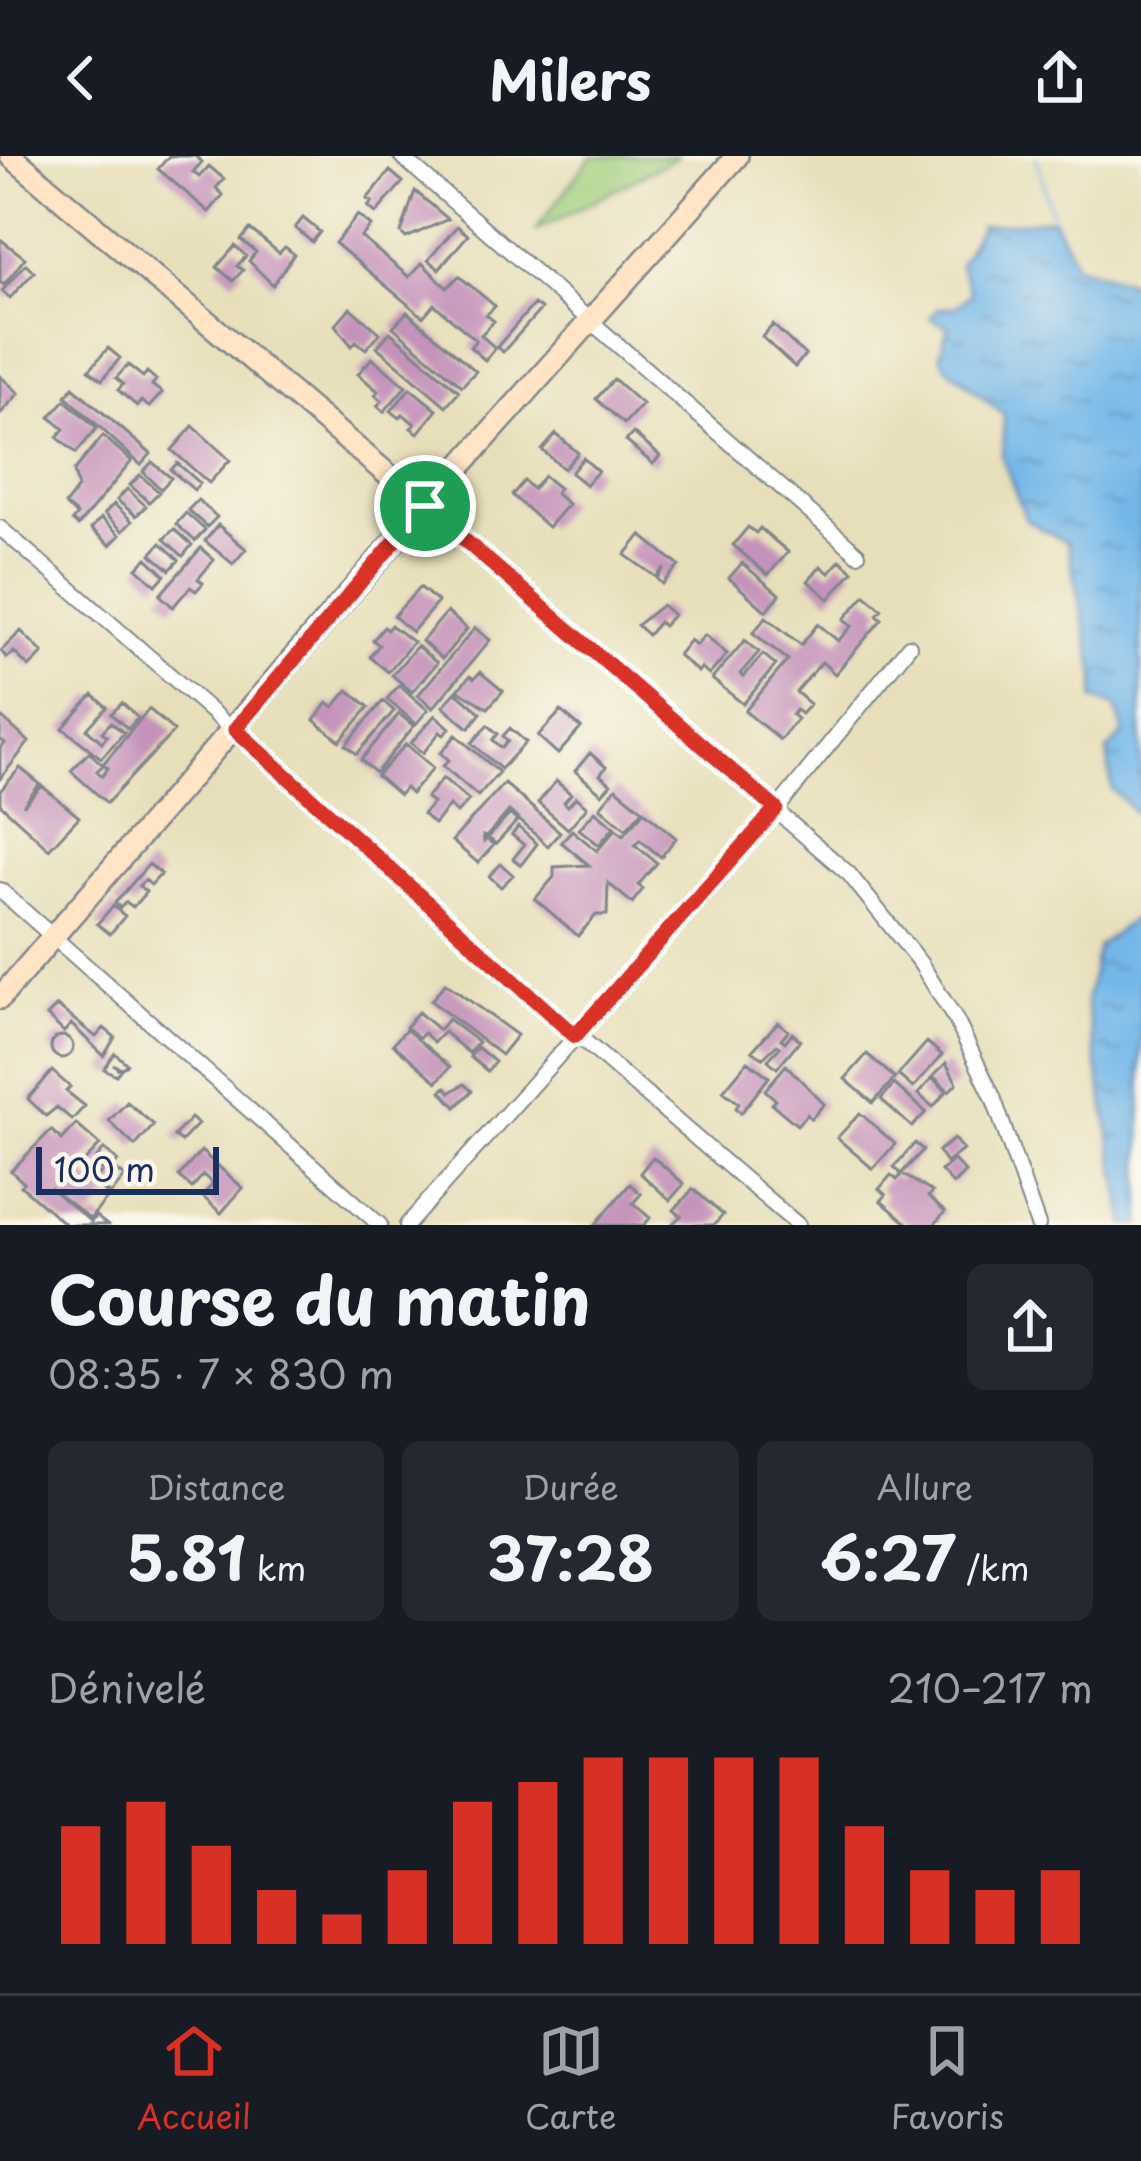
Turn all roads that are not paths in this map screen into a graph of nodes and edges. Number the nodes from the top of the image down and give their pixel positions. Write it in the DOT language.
graph roads {
  1 [pos="11,156"];
  2 [pos="401,156"];
  3 [pos="737,156"];
  4 [pos="592,320"];
  5 [pos="425,506"];
  6 [pos="0,528"];
  7 [pos="858,554"];
  8 [pos="909,646"];
  9 [pos="235,729"];
  10 [pos="776,809"];
  11 [pos="0,890"];
  12 [pos="53,936"];
  13 [pos="0,998"];
  14 [pos="575,1036"];
  15 [pos="1035,1222"];
  16 [pos="380,1225"];
  17 [pos="407,1225"];
  18 [pos="798,1225"];
  1 -- 5 [label="street"];
  2 -- 4 [label="street"];
  3 -- 4 [label="street"];
  4 -- 5 [label="street"];
  4 -- 7 [label="street"];
  5 -- 9 [label="street"];
  5 -- 10 [label="street"];
  6 -- 9 [label="street"];
  8 -- 10 [label="street"];
  9 -- 12 [label="street"];
  9 -- 14 [label="street"];
  10 -- 14 [label="street"];
  10 -- 15 [label="street"];
  11 -- 12 [label="street"];
  12 -- 13 [label="street"];
  12 -- 16 [label="street"];
  14 -- 17 [label="street"];
  14 -- 18 [label="street"];
}
